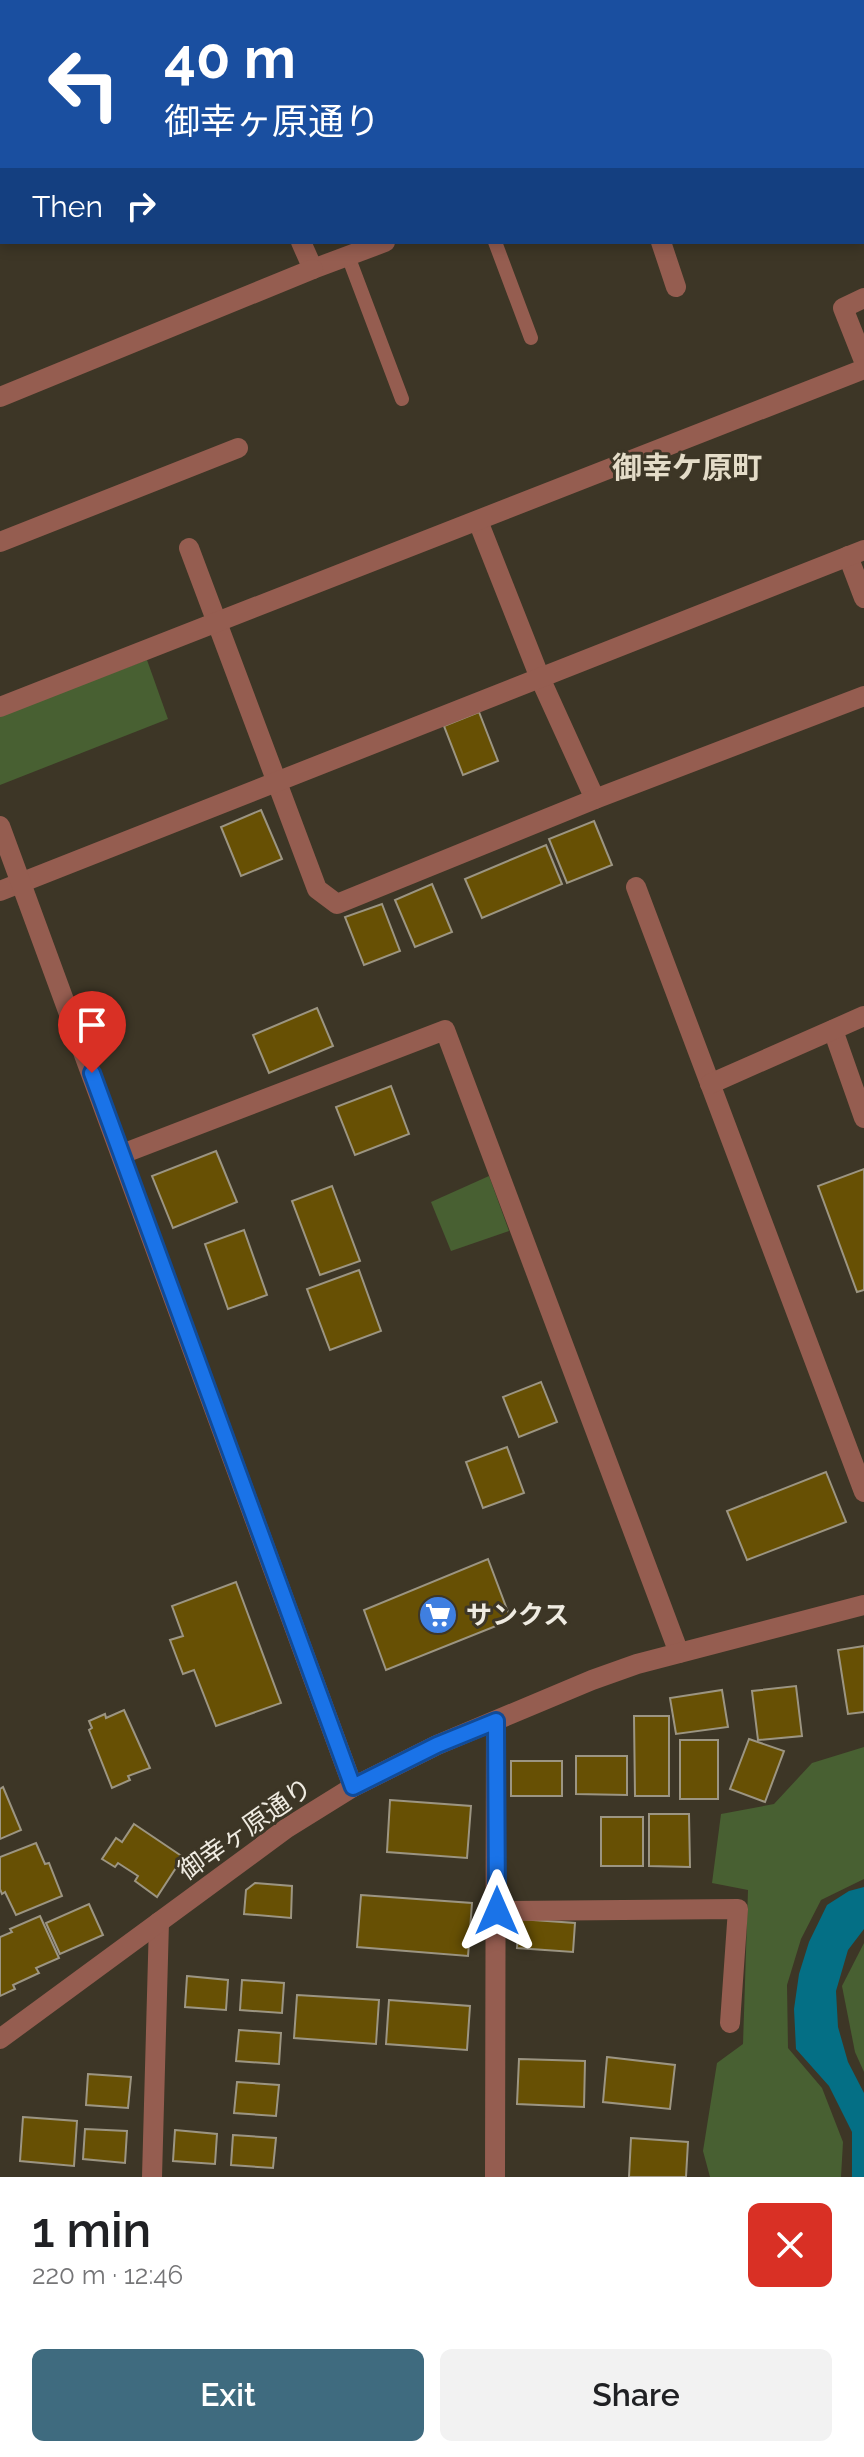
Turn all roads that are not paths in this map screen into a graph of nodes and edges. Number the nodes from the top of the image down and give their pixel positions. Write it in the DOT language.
graph roads {
  1 [pos="302,244"];
  2 [pos="380,244"];
  3 [pos="496,244"];
  4 [pos="662,244"];
  5 [pos="348,256"];
  6 [pos="313,269"];
  7 [pos="676,287"];
  8 [pos="864,298"];
  9 [pos="531,338"];
  10 [pos="864,361"];
  11 [pos="864,369"];
  12 [pos="0,397"];
  13 [pos="402,399"];
  14 [pos="238,448"];
  15 [pos="478,521"];
  16 [pos="0,542"];
  17 [pos="189,548"];
  18 [pos="856,553"];
  19 [pos="864,598"];
  20 [pos="218,622"];
  21 [pos="540,678"];
  22 [pos="864,696"];
  23 [pos="0,707"];
  24 [pos="276,782"];
  25 [pos="595,799"];
  26 [pos="0,826"];
  27 [pos="22,882"];
  28 [pos="636,887"];
  29 [pos="0,891"];
  30 [pos="864,1016"];
  31 [pos="833,1030"];
  32 [pos="710,1084"];
  33 [pos="864,1118"];
  34 [pos="122,1154"];
  35 [pos="864,1492"];
  36 [pos="864,1605"];
  37 [pos="679,1653"];
  38 [pos="496,1721"];
  39 [pos="353,1787"];
  40 [pos="497,1911"];
  41 [pos="159,1922"];
  42 [pos="730,2023"];
  43 [pos="0,2039"];
  44 [pos="152,2177"];
  45 [pos="495,2177"];
  1 -- 6 [label="street"];
  2 -- 5 [label="street"];
  3 -- 9 [label="lane"];
  4 -- 7 [label="street"];
  5 -- 6 [label="street"];
  5 -- 13 [label="lane"];
  6 -- 12 [label="street"];
  8 -- 10 [label="street"];
  11 -- 15 [label="street"];
  14 -- 16 [label="street"];
  15 -- 20 [label="street"];
  15 -- 21 [label="street"];
  17 -- 20 [label="street"];
  18 -- 19 [label="street"];
  18 -- 21 [label="street"];
  20 -- 23 [label="street"];
  20 -- 24 [label="street"];
  21 -- 24 [label="street"];
  21 -- 25 [label="street"];
  22 -- 25 [label="street"];
  24 -- 25 [label="street"];
  24 -- 27 [label="street"];
  26 -- 27 [label="street"];
  27 -- 29 [label="street"];
  27 -- 34 [label="street"];
  28 -- 32 [label="street"];
  30 -- 31 [label="street"];
  31 -- 32 [label="street"];
  31 -- 33 [label="street"];
  32 -- 35 [label="street"];
  34 -- 37 [label="street"];
  34 -- 39 [label="street"];
  36 -- 37 [label="street, 御幸ヶ原通り"];
  37 -- 38 [label="street, 御幸ヶ原通り"];
  38 -- 39 [label="street, 御幸ヶ原通り"];
  38 -- 40 [label="street"];
  39 -- 41 [label="street, 御幸ヶ原通り"];
  40 -- 42 [label="street"];
  40 -- 45 [label="street"];
  41 -- 43 [label="street, 御幸ヶ原通り"];
  41 -- 44 [label="street"];
}
